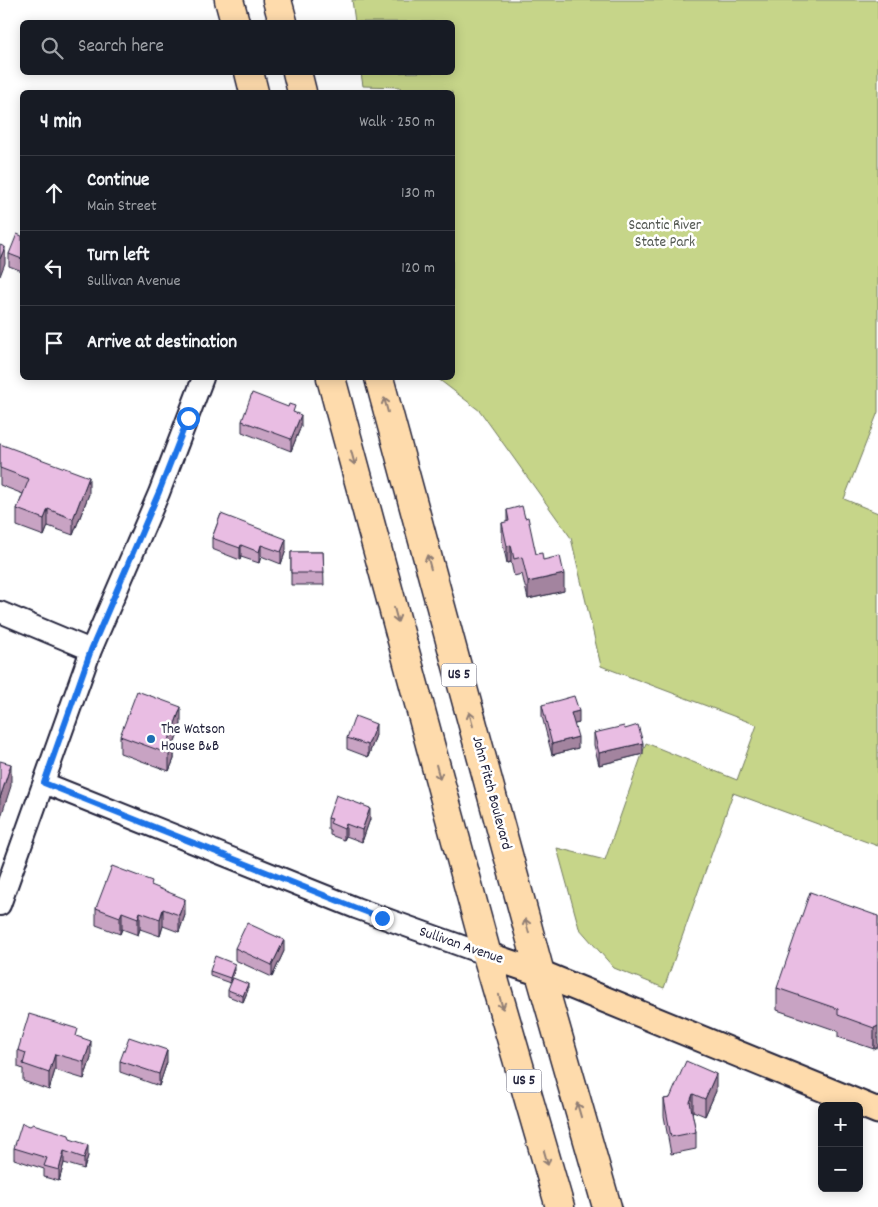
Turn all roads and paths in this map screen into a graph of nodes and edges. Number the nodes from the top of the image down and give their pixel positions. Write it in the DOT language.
graph roads {
  1 [pos="229,0"];
  2 [pos="277,0"];
  3 [pos="234,20"];
  4 [pos="282,20"];
  5 [pos="250,75"];
  6 [pos="297,75"];
  7 [pos="254,90"];
  8 [pos="301,90"];
  9 [pos="202,380"];
  10 [pos="332,380"];
  11 [pos="380,380"];
  12 [pos="0,612"];
  13 [pos="91,650"];
  14 [pos="44,783"];
  15 [pos="0,905"];
  16 [pos="488,955"];
  17 [pos="540,973"];
  18 [pos="878,1111"];
  19 [pos="560,1207"];
  20 [pos="607,1207"];
  1 -- 3 [label="highway"];
  2 -- 4 [label="highway"];
  5 -- 7 [label="highway"];
  6 -- 8 [label="highway"];
  9 -- 13 [label="street"];
  10 -- 16 [label="highway, US 5, one-way"];
  17 -- 11 [label="highway, John Fitch Boulevard / US 5, one-way"];
  12 -- 13 [label="street"];
  13 -- 14 [label="street"];
  14 -- 15 [label="street"];
  14 -- 16 [label="street, Sullivan Avenue"];
  16 -- 17 [label="main road, Sullivan Avenue"];
  16 -- 19 [label="highway, US 5, one-way"];
  17 -- 18 [label="main road, Sullivan Avenue"];
  20 -- 17 [label="highway, John Fitch Boulevard / US 5, one-way"];
}
